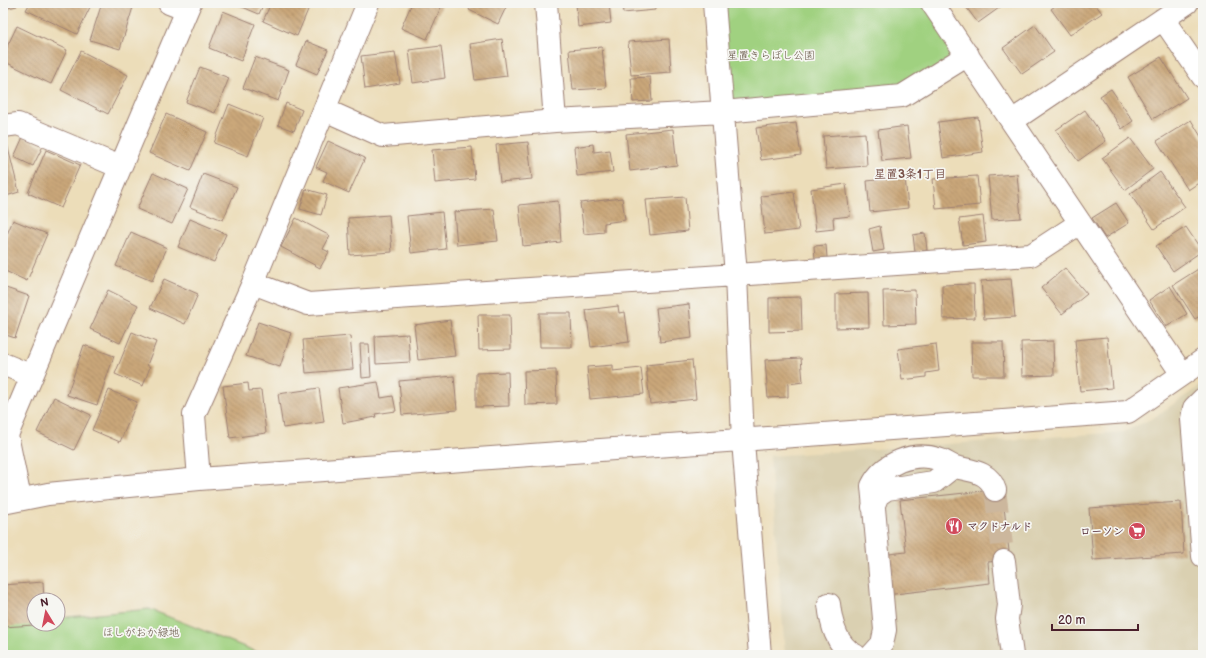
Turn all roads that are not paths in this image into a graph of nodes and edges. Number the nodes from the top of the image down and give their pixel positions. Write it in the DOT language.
graph roads {
  1 [pos="368,3"];
  2 [pos="546,3"];
  3 [pos="714,3"];
  4 [pos="932,3"];
  5 [pos="1187,3"];
  6 [pos="182,5"];
  7 [pos="1163,19"];
  8 [pos="968,55"];
  9 [pos="1203,77"];
  10 [pos="325,110"];
  11 [pos="723,112"];
  12 [pos="555,121"];
  13 [pos="1012,121"];
  14 [pos="3,126"];
  15 [pos="120,167"];
  16 [pos="1080,223"];
  17 [pos="736,275"];
  18 [pos="253,283"];
  19 [pos="1203,360"];
  20 [pos="3,364"];
  21 [pos="1182,374"];
  22 [pos="32,376"];
  23 [pos="1203,399"];
  24 [pos="1198,436"];
  25 [pos="743,441"];
  26 [pos="200,479"];
  27 [pos="995,490"];
  28 [pos="11,501"];
  29 [pos="1203,556"];
  30 [pos="1004,561"];
  31 [pos="829,604"];
  32 [pos="760,655"];
  33 [pos="855,655"];
  34 [pos="872,655"];
  35 [pos="1012,655"];
  1 -- 10 [label="street"];
  2 -- 12 [label="street"];
  3 -- 11 [label="street"];
  4 -- 8 [label="street"];
  5 -- 7 [label="street"];
  6 -- 15 [label="street"];
  7 -- 9 [label="street"];
  7 -- 13 [label="street"];
  8 -- 11 [label="street"];
  8 -- 13 [label="street"];
  10 -- 12 [label="street"];
  10 -- 18 [label="street"];
  11 -- 12 [label="street"];
  11 -- 17 [label="street"];
  13 -- 16 [label="street"];
  14 -- 15 [label="street"];
  15 -- 22 [label="street"];
  16 -- 17 [label="street"];
  16 -- 21 [label="street"];
  17 -- 18 [label="street"];
  17 -- 25 [label="street"];
  18 -- 26 [label="street"];
  19 -- 21 [label="street"];
  20 -- 22 [label="street"];
  21 -- 25 [label="street"];
  22 -- 28 [label="street"];
  23 -- 24 [label="street"];
  24 -- 29 [label="street"];
  25 -- 26 [label="street"];
  25 -- 32 [label="street"];
  26 -- 28 [label="street"];
  27 -- 34 [label="street"];
  30 -- 35 [label="street"];
  31 -- 33 [label="street"];
}
